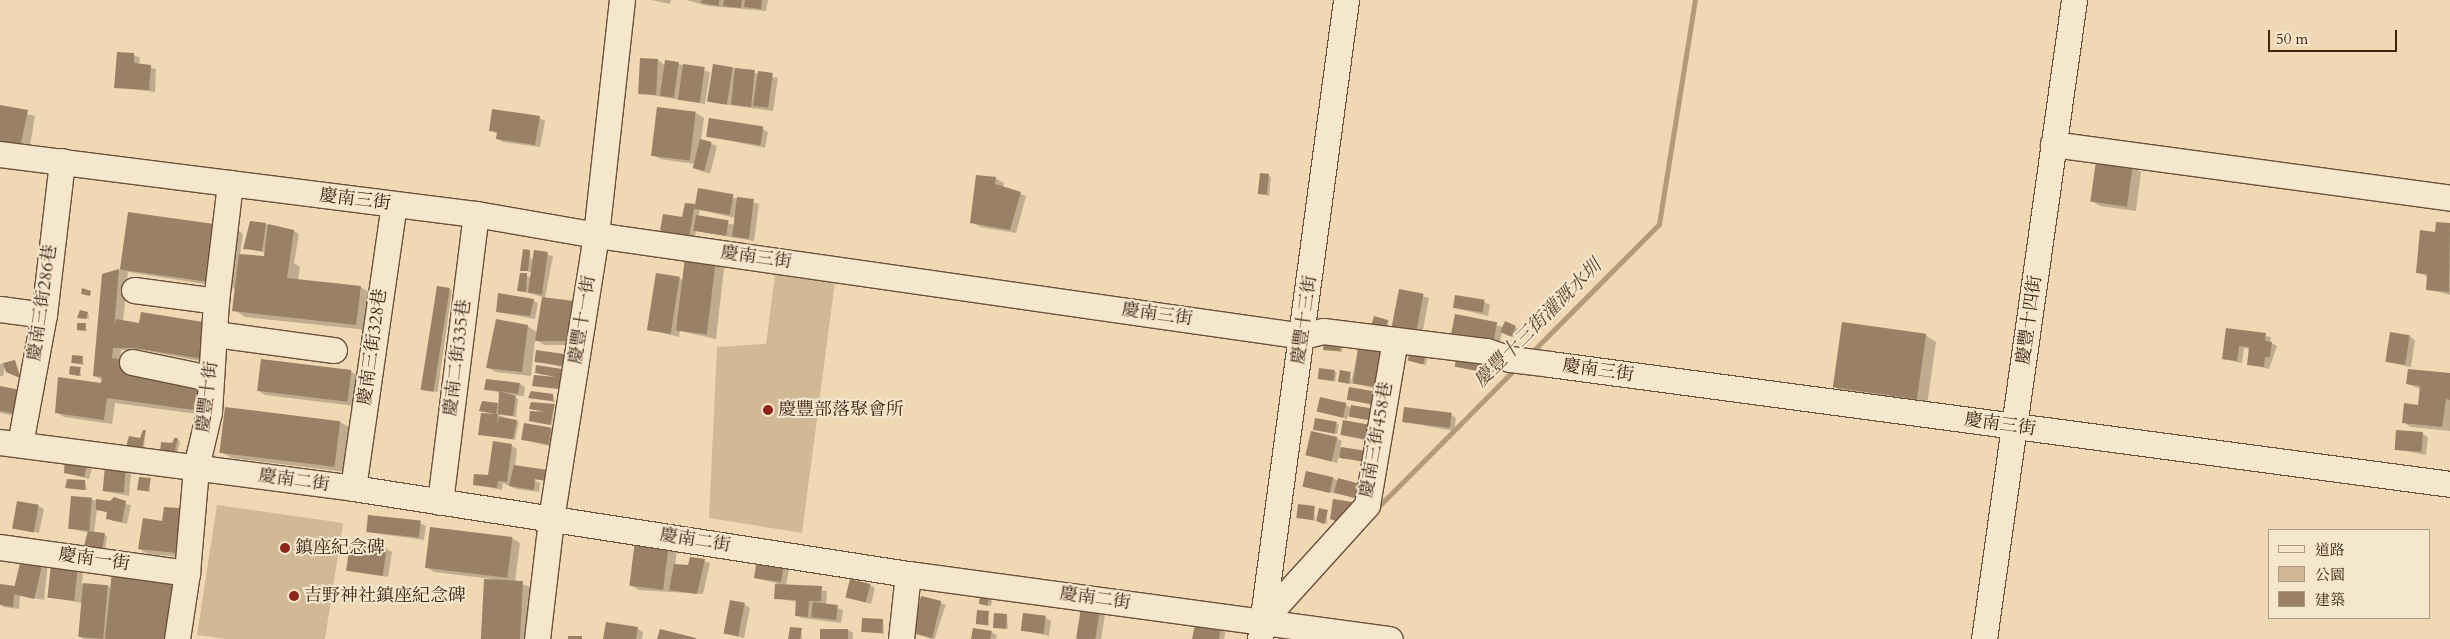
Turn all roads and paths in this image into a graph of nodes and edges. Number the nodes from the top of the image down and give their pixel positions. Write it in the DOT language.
graph roads {
  1 [pos="622,0"];
  2 [pos="1346,0"];
  3 [pos="2074,0"];
  4 [pos="2054,144"];
  5 [pos="0,154"];
  6 [pos="62,161"];
  7 [pos="230,184"];
  8 [pos="2450,198"];
  9 [pos="394,205"];
  10 [pos="476,214"];
  11 [pos="596,234"];
  12 [pos="134,290"];
  13 [pos="216,301"];
  14 [pos="0,309"];
  15 [pos="44,315"];
  16 [pos="215,334"];
  17 [pos="1303,336"];
  18 [pos="1395,340"];
  19 [pos="334,350"];
  20 [pos="132,362"];
  21 [pos="209,378"];
  22 [pos="2015,427"];
  23 [pos="10,443"];
  24 [pos="196,468"];
  25 [pos="2450,484"];
  26 [pos="352,488"];
  27 [pos="440,502"];
  28 [pos="551,519"];
  29 [pos="0,547"];
  30 [pos="187,573"];
  31 [pos="908,574"];
  32 [pos="1261,630"];
  33 [pos="177,639"];
  34 [pos="537,639"];
  35 [pos="901,639"];
  36 [pos="1390,639"];
  37 [pos="1984,639"];
  1 -- 11 [label="street, 慶豐十一街"];
  2 -- 17 [label="street, 慶豐十三街"];
  3 -- 4 [label="street, 慶豐十四街"];
  4 -- 8 [label="street"];
  4 -- 22 [label="street, 慶豐十四街"];
  5 -- 6 [label="street, 慶南三街"];
  6 -- 7 [label="street, 慶南三街"];
  6 -- 15 [label="street, 慶南三街286巷"];
  7 -- 9 [label="street, 慶南三街"];
  7 -- 13 [label="street, 慶豐十街"];
  9 -- 10 [label="street, 慶南三街"];
  9 -- 26 [label="street, 慶南三街328巷"];
  10 -- 11 [label="street, 慶南三街"];
  10 -- 27 [label="street, 慶南二街335巷"];
  11 -- 17 [label="street, 慶南三街"];
  11 -- 28 [label="street, 慶豐十一街"];
  12 -- 13 [label="street"];
  13 -- 16 [label="street, 慶豐十街"];
  14 -- 15 [label="street"];
  15 -- 23 [label="street, 慶南三街286巷"];
  16 -- 19 [label="street"];
  16 -- 21 [label="street, 慶豐十街"];
  17 -- 18 [label="street, 慶南三街"];
  17 -- 32 [label="street, 慶豐十三街"];
  18 -- 22 [label="street, 慶南三街"];
  18 -- 32 [label="street, 慶南三街458巷"];
  20 -- 21 [label="street"];
  21 -- 24 [label="street, 慶豐十街"];
  22 -- 25 [label="street, 慶南三街"];
  22 -- 37 [label="street, 慶豐十四街"];
  23 -- 24 [label="street, 慶南二街"];
  24 -- 26 [label="street, 慶南二街"];
  24 -- 30 [label="street, 慶豐十街"];
  26 -- 27 [label="street, 慶南二街"];
  27 -- 28 [label="street, 慶南二街"];
  28 -- 31 [label="street, 慶南二街"];
  28 -- 34 [label="street, 慶豐十一街"];
  29 -- 30 [label="street, 慶南一街"];
  30 -- 33 [label="street, 慶豐十街"];
  31 -- 32 [label="street, 慶南二街"];
  31 -- 35 [label="street"];
  32 -- 36 [label="street, 慶南二街"];
}
